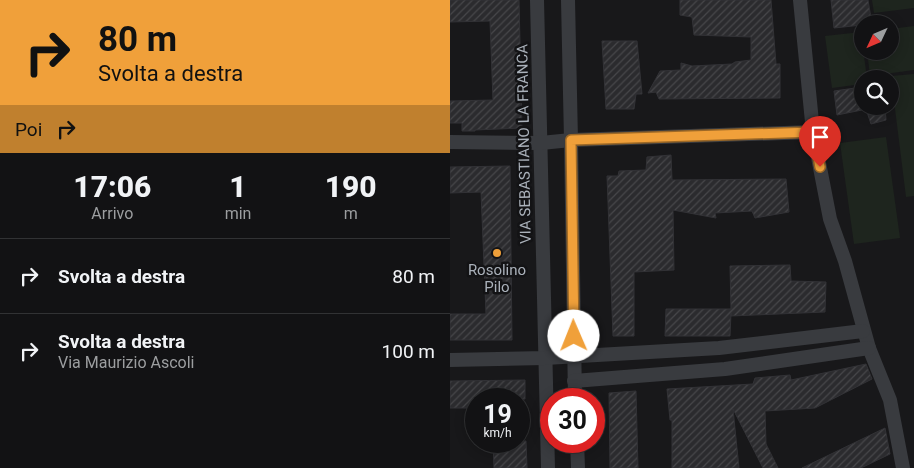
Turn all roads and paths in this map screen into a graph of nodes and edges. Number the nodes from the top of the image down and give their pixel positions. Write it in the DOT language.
graph roads {
  1 [pos="537,0"];
  2 [pos="568,0"];
  3 [pos="800,0"];
  4 [pos="813,132"];
  5 [pos="571,140"];
  6 [pos="450,142"];
  7 [pos="541,143"];
  8 [pos="863,331"];
  9 [pos="868,348"];
  10 [pos="574,355"];
  11 [pos="545,358"];
  12 [pos="450,360"];
  13 [pos="574,381"];
  14 [pos="574,388"];
  15 [pos="577,453"];
  16 [pos="548,468"];
  17 [pos="578,468"];
  18 [pos="903,468"];
  1 -- 7 [label="street, VIA SEBASTIANO LA FRANCA"];
  2 -- 5 [label="street"];
  3 -- 4 [label="street"];
  4 -- 5 [label="street"];
  4 -- 8 [label="street"];
  5 -- 7 [label="street"];
  5 -- 10 [label="street"];
  6 -- 7 [label="street"];
  7 -- 11 [label="street, VIA SEBASTIANO LA FRANCA"];
  8 -- 9 [label="street"];
  8 -- 10 [label="street"];
  9 -- 13 [label="street"];
  9 -- 18 [label="street"];
  10 -- 11 [label="street"];
  10 -- 13 [label="street"];
  11 -- 12 [label="street"];
  11 -- 16 [label="street, VIA SEBASTIANO LA FRANCA"];
  13 -- 14 [label="street"];
  15 -- 17 [label="street"];
}
